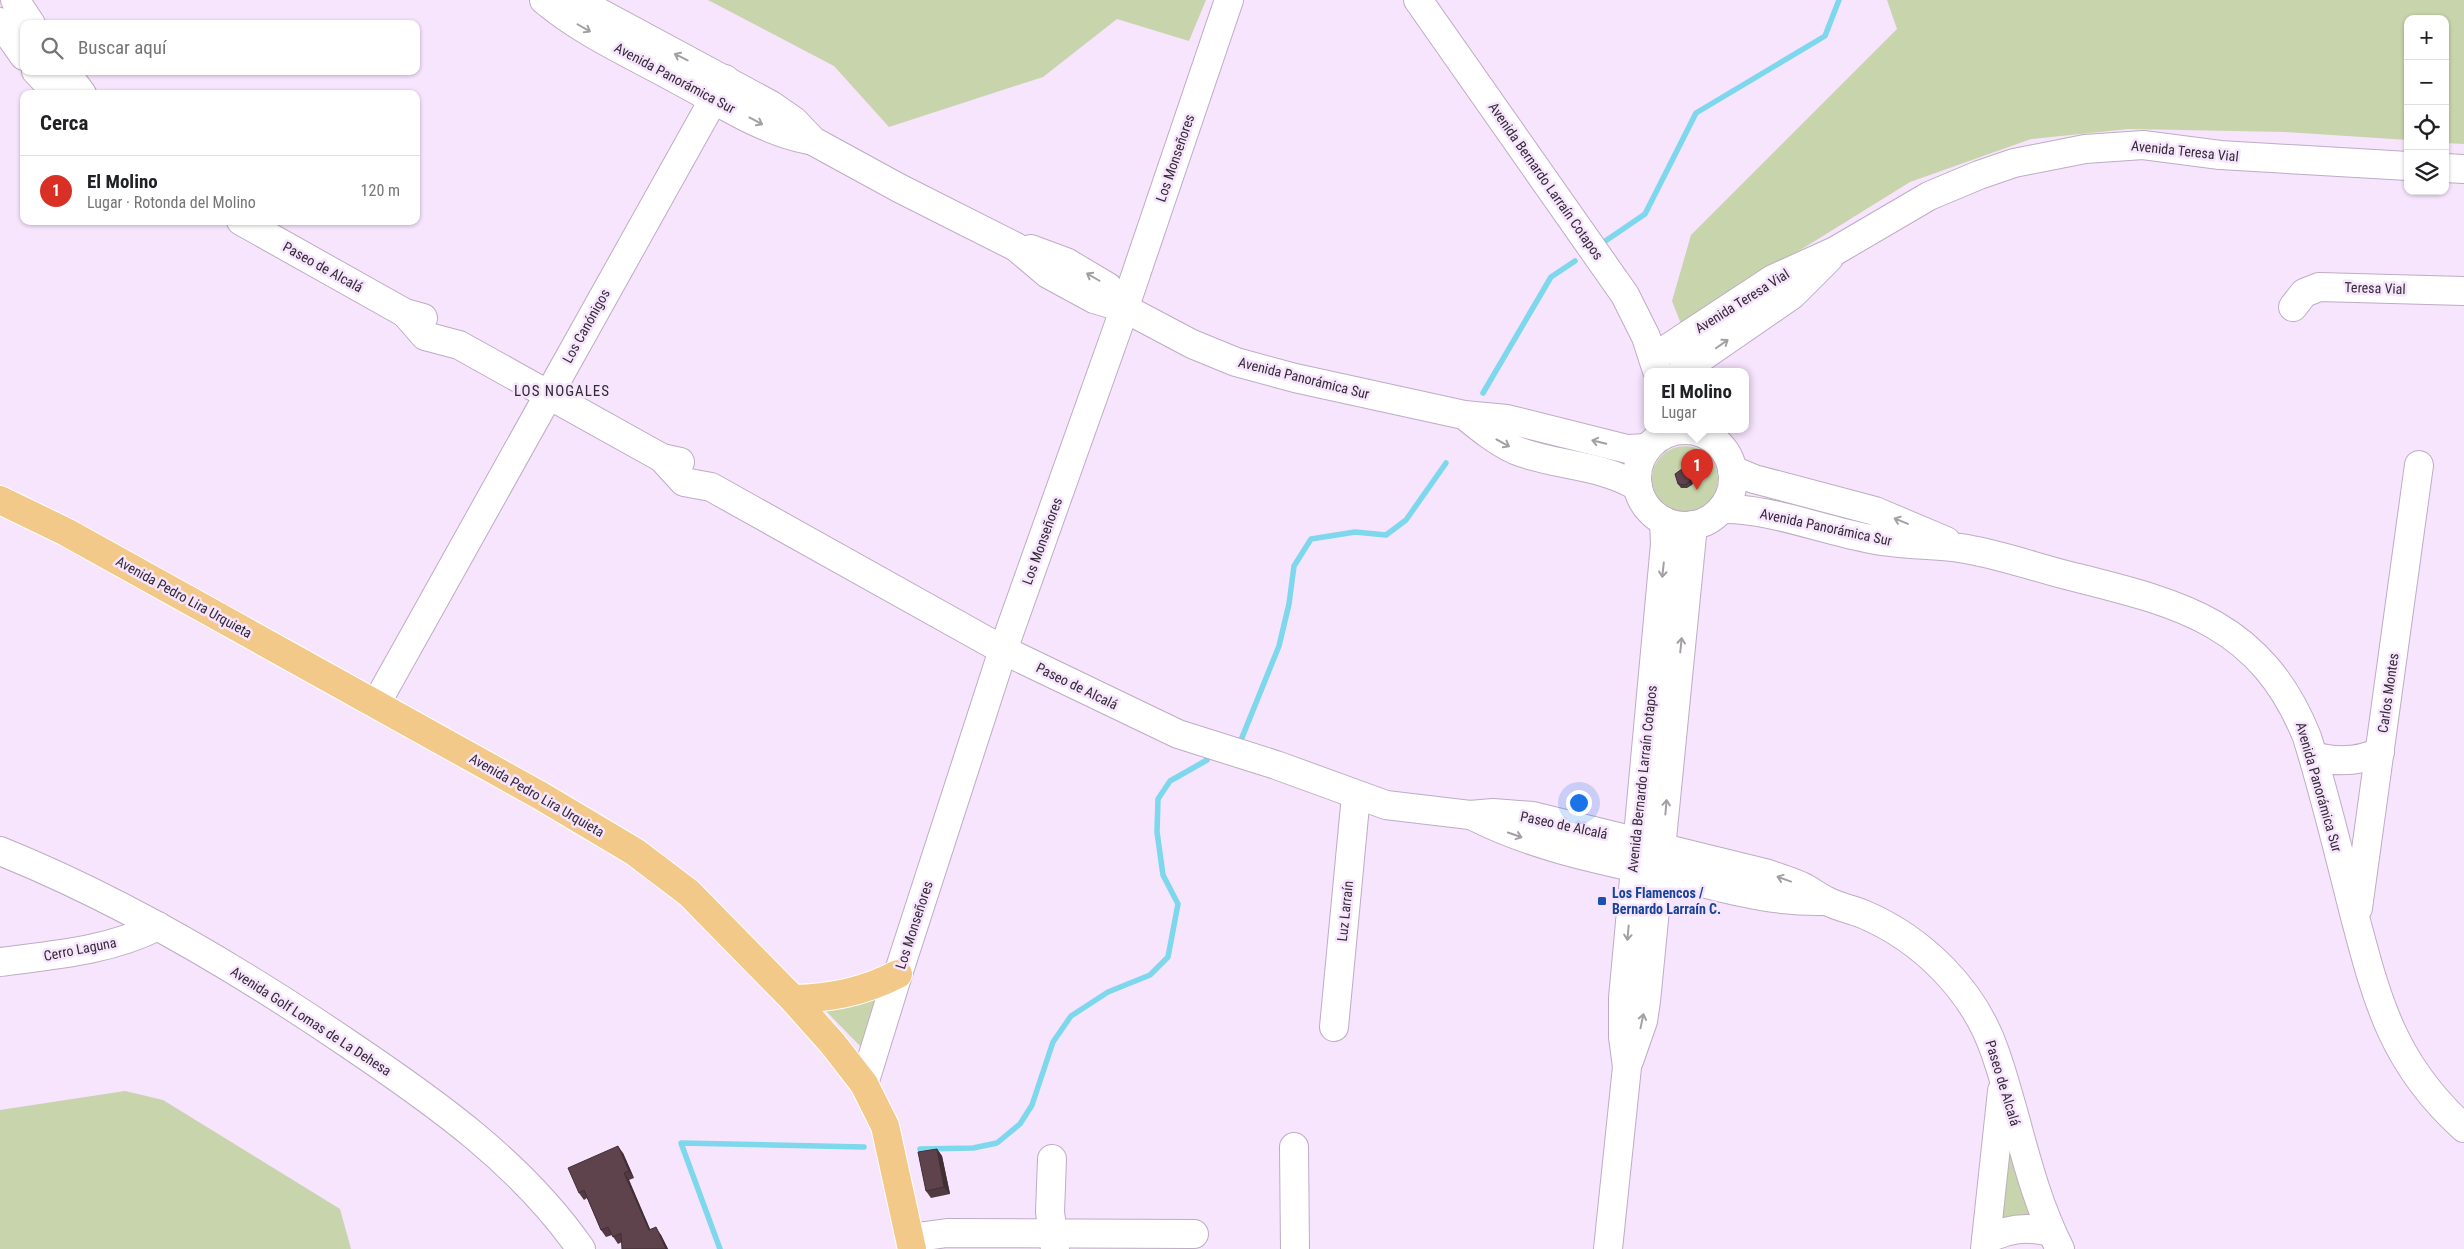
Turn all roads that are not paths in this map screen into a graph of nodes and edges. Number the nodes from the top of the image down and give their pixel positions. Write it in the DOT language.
graph roads {
  1 [pos="15,0"];
  2 [pos="544,0"];
  3 [pos="576,0"];
  4 [pos="1229,0"];
  5 [pos="1418,0"];
  6 [pos="28,20"];
  7 [pos="0,22"];
  8 [pos="20,50"];
  9 [pos="40,75"];
  10 [pos="68,75"];
  11 [pos="719,89"];
  12 [pos="54,90"];
  13 [pos="79,90"];
  14 [pos="2404,166"];
  15 [pos="2449,168"];
  16 [pos="2464,169"];
  17 [pos="249,225"];
  18 [pos="1835,251"];
  19 [pos="2464,291"];
  20 [pos="2293,307"];
  21 [pos="1124,308"];
  22 [pos="1655,364"];
  23 [pos="1686,368"];
  24 [pos="548,395"];
  25 [pos="1464,415"];
  26 [pos="1668,433"];
  27 [pos="1699,433"];
  28 [pos="1647,448"];
  29 [pos="2419,465"];
  30 [pos="1732,470"];
  31 [pos="1638,486"];
  32 [pos="0,500"];
  33 [pos="1722,508"];
  34 [pos="1664,521"];
  35 [pos="1693,525"];
  36 [pos="1961,548"];
  37 [pos="1003,650"];
  38 [pos="1663,703"];
  39 [pos="376,704"];
  40 [pos="2380,752"];
  41 [pos="2313,756"];
  42 [pos="1356,795"];
  43 [pos="0,850"];
  44 [pos="1648,857"];
  45 [pos="2356,922"];
  46 [pos="158,926"];
  47 [pos="0,962"];
  48 [pos="898,974"];
  49 [pos="793,999"];
  50 [pos="1334,1027"];
  51 [pos="2004,1080"];
  52 [pos="864,1084"];
  53 [pos="2464,1128"];
  54 [pos="1294,1148"];
  55 [pos="1052,1159"];
  56 [pos="1194,1234"];
  57 [pos="2056,1240"];
  58 [pos="1054,1241"];
  59 [pos="911,1243"];
  60 [pos="1985,1244"];
  61 [pos="581,1249"];
  62 [pos="1295,1249"];
  63 [pos="1608,1249"];
  1 -- 6 [label="street"];
  2 -- 11 [label="street, Avenida Panorámica Sur, one-way"];
  11 -- 3 [label="street, Avenida Panorámica Sur, one-way"];
  4 -- 21 [label="street, Los Monseñores"];
  5 -- 22 [label="street, Avenida Bernardo Larraín Cotapos"];
  7 -- 8 [label="street"];
  9 -- 12 [label="street"];
  10 -- 13 [label="street"];
  11 -- 21 [label="street, Avenida Panorámica Sur"];
  11 -- 24 [label="street, Los Canónigos"];
  14 -- 18 [label="street, Avenida Teresa Vial"];
  15 -- 16 [label="street"];
  17 -- 24 [label="street, Paseo de Alcalá"];
  18 -- 22 [label="street, Avenida Teresa Vial"];
  23 -- 18 [label="street, Avenida Teresa Vial, one-way"];
  19 -- 20 [label="street, Teresa Vial"];
  21 -- 25 [label="street, Avenida Panorámica Sur"];
  21 -- 37 [label="street, Los Monseñores"];
  24 -- 37 [label="street, Paseo de Alcalá"];
  24 -- 39 [label="street, Los Canónigos"];
  28 -- 25 [label="street, Avenida Panorámica Sur, one-way"];
  25 -- 31 [label="street, Avenida Panorámica Sur, one-way"];
  26 -- 28 [label="street"];
  27 -- 30 [label="street"];
  28 -- 31 [label="street"];
  29 -- 40 [label="street, Carlos Montes"];
  30 -- 33 [label="street"];
  36 -- 30 [label="street, Avenida Panorámica Sur, one-way"];
  31 -- 34 [label="street"];
  32 -- 39 [label="main road, Avenida Pedro Lira Urquieta"];
  33 -- 35 [label="street"];
  33 -- 36 [label="street, Avenida Panorámica Sur"];
  34 -- 35 [label="street"];
  34 -- 38 [label="street, Avenida Bernardo Larraín Cotapos, one-way"];
  38 -- 35 [label="street, Avenida Bernardo Larraín Cotapos, one-way"];
  36 -- 41 [label="street, Avenida Panorámica Sur"];
  37 -- 42 [label="street, Paseo de Alcalá"];
  37 -- 48 [label="street, Los Monseñores"];
  38 -- 44 [label="street, Avenida Bernardo Larraín Cotapos"];
  39 -- 49 [label="main road, Avenida Pedro Lira Urquieta"];
  40 -- 41 [label="street"];
  40 -- 45 [label="street, Carlos Montes"];
  41 -- 45 [label="street, Avenida Panorámica Sur"];
  42 -- 44 [label="street, Paseo de Alcalá"];
  42 -- 50 [label="street, Luz Larraín"];
  43 -- 46 [label="street, Avenida Golf Lomas de La Dehesa"];
  44 -- 51 [label="street, Paseo de Alcalá"];
  44 -- 63 [label="street, Avenida Bernardo Larraín Cotapos"];
  45 -- 53 [label="street, Avenida Panorámica Sur"];
  46 -- 47 [label="street, Cerro Laguna"];
  46 -- 61 [label="street, Avenida Golf Lomas de La Dehesa"];
  48 -- 49 [label="main road"];
  48 -- 52 [label="street, Los Monseñores"];
  49 -- 52 [label="main road, Avenida Pedro Lira Urquieta"];
  51 -- 57 [label="street, Paseo de Alcalá"];
  51 -- 60 [label="street"];
  52 -- 59 [label="main road, Avenida Pedro Lira Urquieta"];
  54 -- 62 [label="street"];
  55 -- 58 [label="street"];
  56 -- 58 [label="street"];
  57 -- 60 [label="street"];
  58 -- 59 [label="street"];
}
